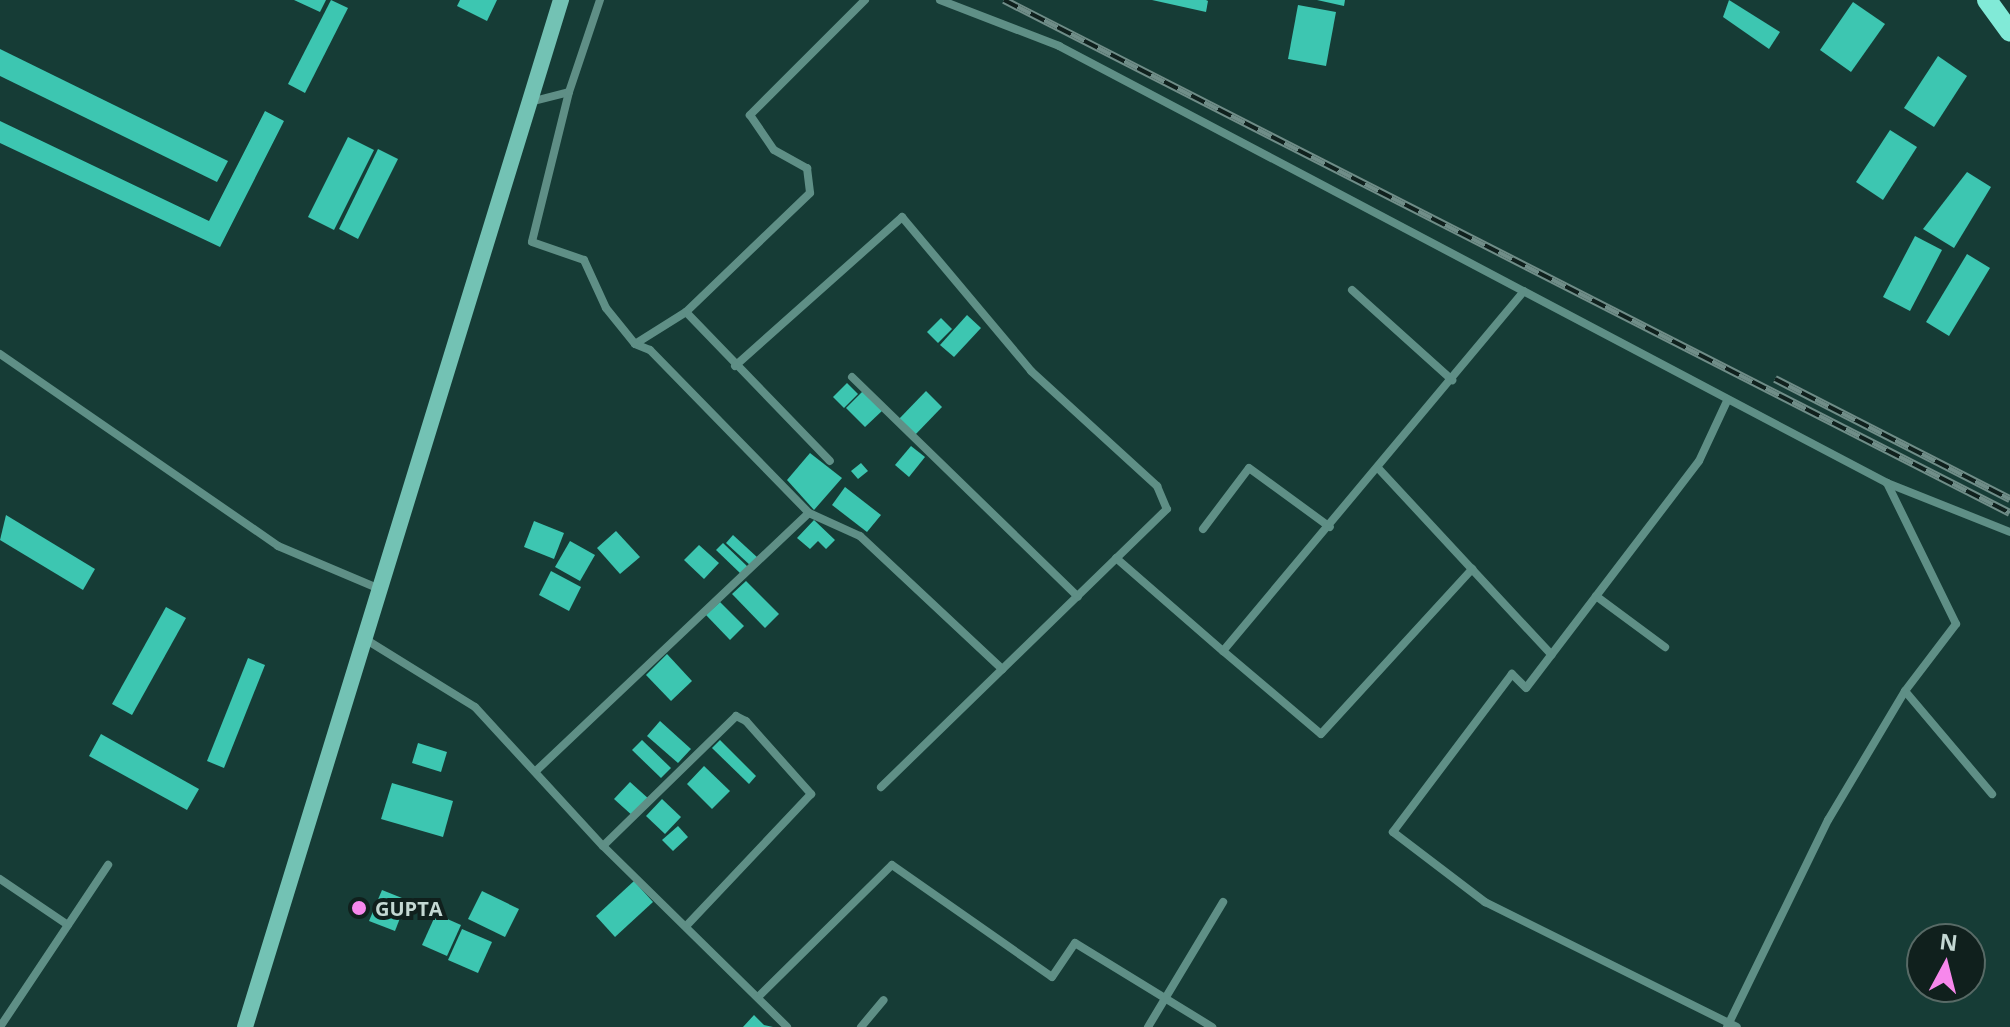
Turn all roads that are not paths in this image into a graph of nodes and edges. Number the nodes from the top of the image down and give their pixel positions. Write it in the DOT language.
graph roads {
  1 [pos="561,0"];
  2 [pos="600,0"];
  3 [pos="865,0"];
  4 [pos="940,0"];
  5 [pos="1987,0"];
  6 [pos="2010,32"];
  7 [pos="569,92"];
  8 [pos="529,102"];
  9 [pos="1352,290"];
  10 [pos="1524,291"];
  11 [pos="686,312"];
  12 [pos="635,344"];
  13 [pos="0,354"];
  14 [pos="735,366"];
  15 [pos="852,377"];
  16 [pos="1452,380"];
  17 [pos="1727,401"];
  18 [pos="830,461"];
  19 [pos="1378,468"];
  20 [pos="1887,483"];
  21 [pos="809,513"];
  22 [pos="1330,527"];
  23 [pos="1203,529"];
  24 [pos="2010,532"];
  25 [pos="1116,558"];
  26 [pos="1472,569"];
  27 [pos="380,589"];
  28 [pos="1596,596"];
  29 [pos="1078,597"];
  30 [pos="364,639"];
  31 [pos="1665,647"];
  32 [pos="1223,651"];
  33 [pos="1552,655"];
  34 [pos="1002,669"];
  35 [pos="1905,691"];
  36 [pos="537,770"];
  37 [pos="881,787"];
  38 [pos="1992,794"];
  39 [pos="603,846"];
  40 [pos="108,865"];
  41 [pos="0,879"];
  42 [pos="1223,902"];
  43 [pos="68,925"];
  44 [pos="686,926"];
  45 [pos="758,997"];
  46 [pos="884,1000"];
  47 [pos="1164,1001"];
  48 [pos="1727,1024"];
  49 [pos="0,1027"];
  50 [pos="245,1027"];
  51 [pos="787,1027"];
  52 [pos="861,1027"];
  53 [pos="1148,1027"];
  54 [pos="1212,1027"];
  55 [pos="1737,1027"];
  1 -- 8 [label="main road"];
  2 -- 7 [label="street"];
  3 -- 11 [label="street"];
  4 -- 10 [label="street"];
  5 -- 6 [label="main road"];
  7 -- 8 [label="street"];
  7 -- 12 [label="street"];
  8 -- 27 [label="main road"];
  9 -- 16 [label="street"];
  10 -- 16 [label="street"];
  10 -- 17 [label="street"];
  11 -- 12 [label="street"];
  11 -- 14 [label="street"];
  12 -- 21 [label="street"];
  13 -- 27 [label="street"];
  14 -- 18 [label="street"];
  14 -- 25 [label="street"];
  15 -- 29 [label="street"];
  16 -- 19 [label="street"];
  17 -- 20 [label="street"];
  17 -- 28 [label="street"];
  19 -- 22 [label="street"];
  19 -- 26 [label="street"];
  20 -- 24 [label="street"];
  20 -- 35 [label="street"];
  21 -- 34 [label="street"];
  21 -- 36 [label="street"];
  22 -- 23 [label="street"];
  22 -- 32 [label="street"];
  25 -- 29 [label="street"];
  25 -- 32 [label="street"];
  26 -- 32 [label="street"];
  26 -- 33 [label="street"];
  27 -- 30 [label="main road"];
  28 -- 31 [label="street"];
  28 -- 33 [label="street"];
  29 -- 34 [label="street"];
  30 -- 36 [label="street"];
  30 -- 50 [label="main road"];
  33 -- 48 [label="street"];
  34 -- 37 [label="street"];
  35 -- 38 [label="street"];
  35 -- 48 [label="street"];
  36 -- 39 [label="street"];
  39 -- 44 [label="street"];
  39 -- 44 [label="street"];
  40 -- 43 [label="street"];
  41 -- 43 [label="street"];
  42 -- 47 [label="street"];
  43 -- 49 [label="street"];
  44 -- 45 [label="street"];
  45 -- 47 [label="street"];
  45 -- 51 [label="street"];
  46 -- 52 [label="street"];
  47 -- 53 [label="street"];
  47 -- 54 [label="street"];
  48 -- 55 [label="street"];
}
